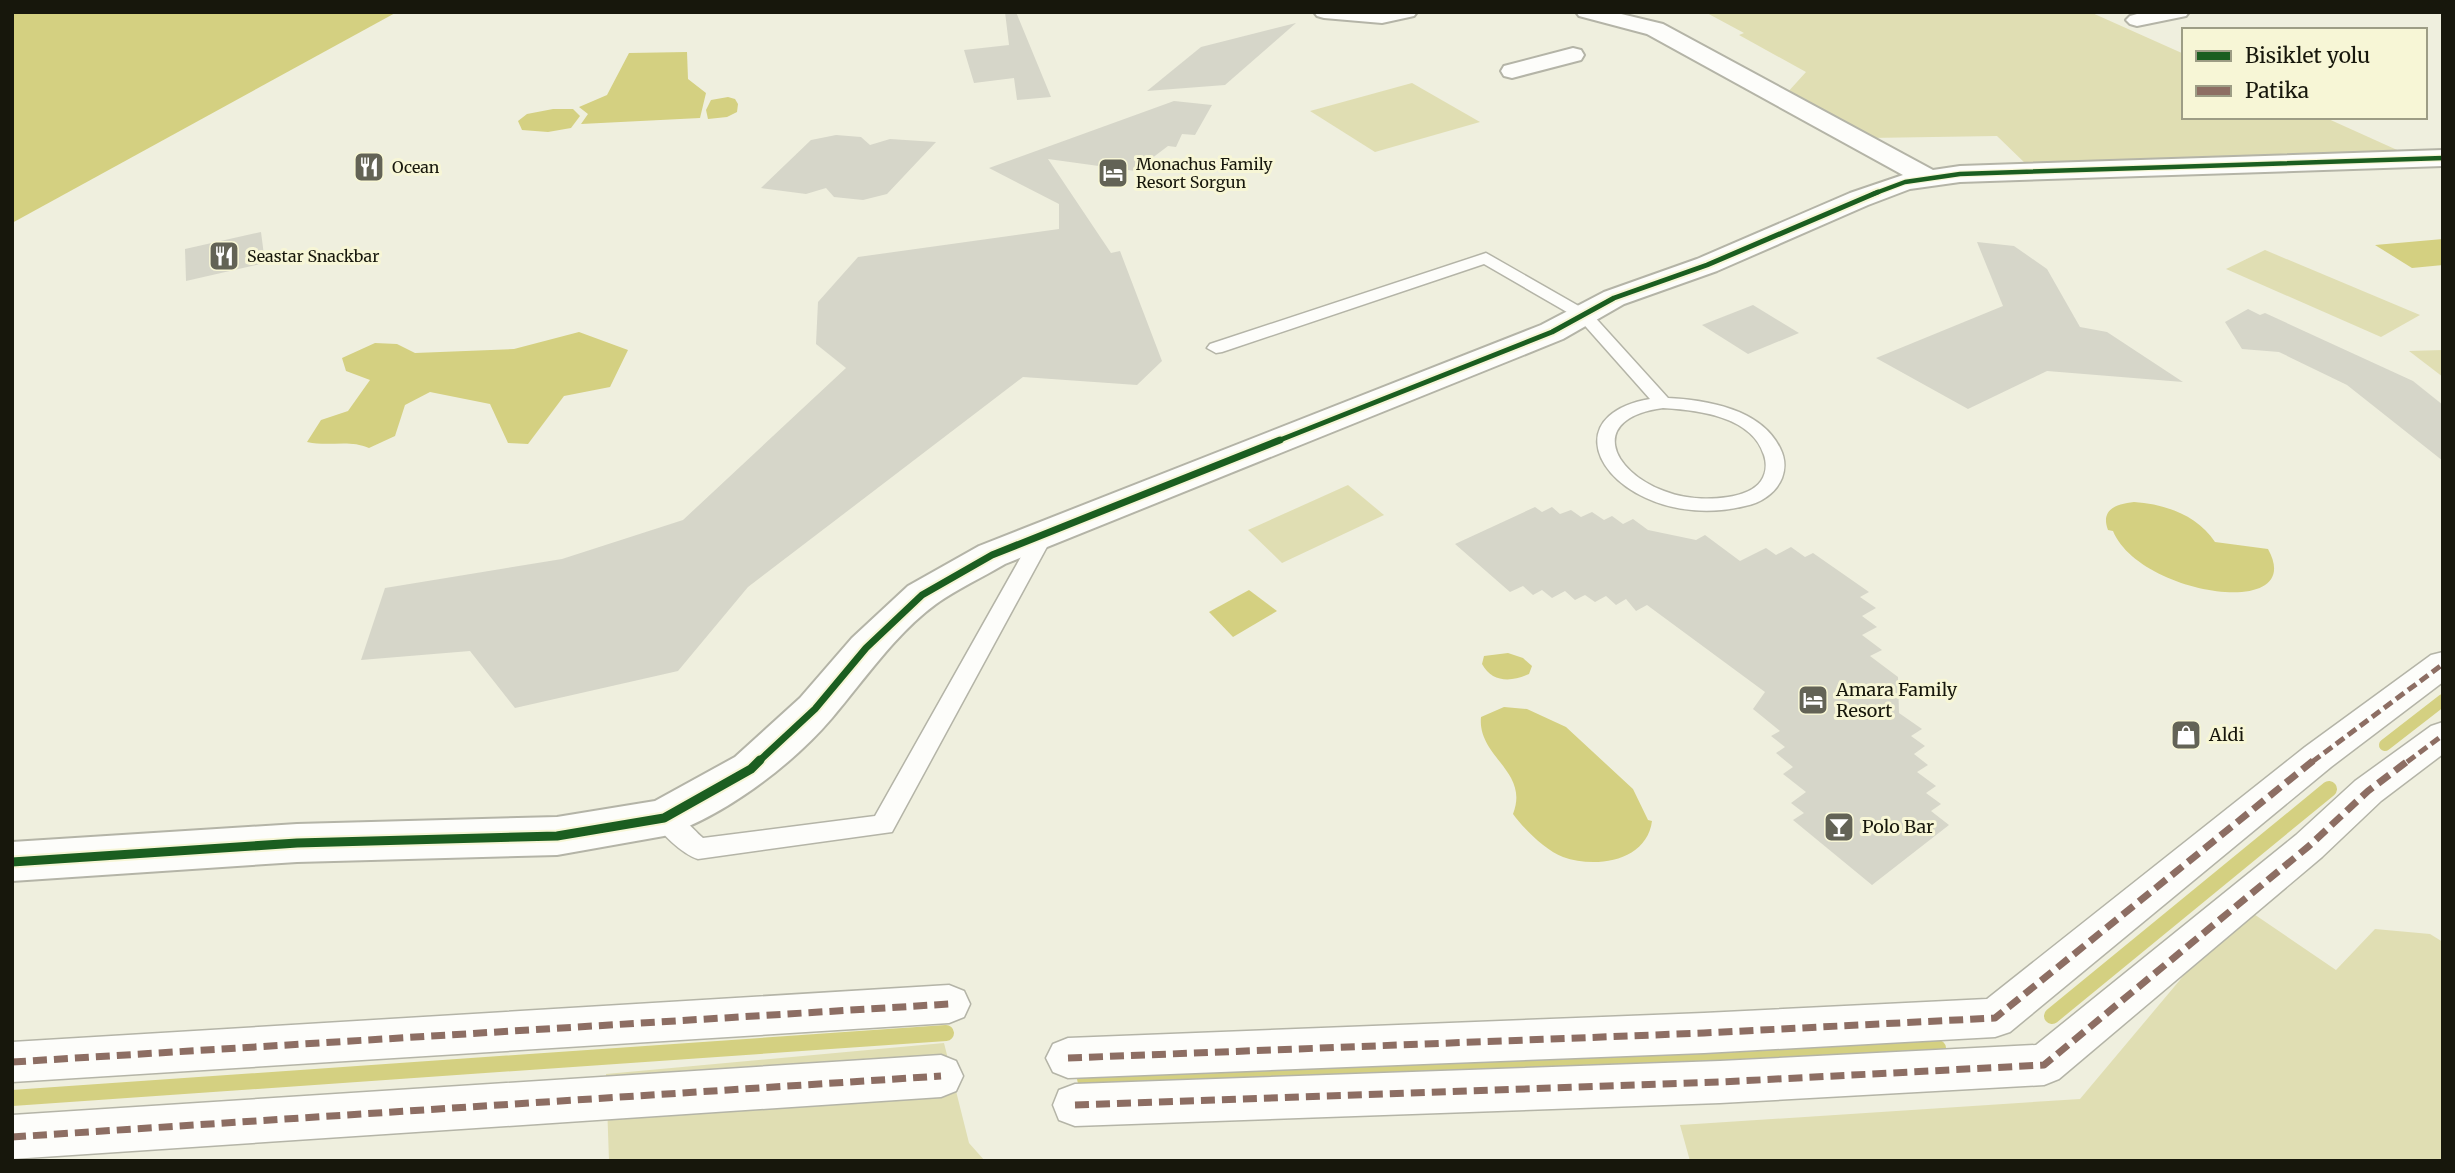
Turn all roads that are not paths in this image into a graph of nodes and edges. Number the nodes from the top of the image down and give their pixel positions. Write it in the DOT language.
graph roads {
  1 [pos="1324,12"];
  2 [pos="1407,12"];
  3 [pos="1586,12"];
  4 [pos="2179,12"];
  5 [pos="2137,20"];
  6 [pos="1573,55"];
  7 [pos="1512,71"];
  8 [pos="2443,158"];
  9 [pos="1930,178"];
  10 [pos="1585,316"];
  11 [pos="1216,348"];
  12 [pos="1663,402"];
  13 [pos="1045,532"];
  14 [pos="2443,664"];
  15 [pos="2443,735"];
  16 [pos="664,818"];
  17 [pos="12,862"];
  18 [pos="949,1004"];
  19 [pos="1068,1058"];
  20 [pos="12,1062"];
  21 [pos="941,1076"];
  22 [pos="1075,1105"];
  23 [pos="12,1137"];
  1 -- 2 [label="street"];
  3 -- 9 [label="street"];
  4 -- 5 [label="street"];
  6 -- 7 [label="street"];
  8 -- 9 [label="street"];
  9 -- 10 [label="street"];
  10 -- 11 [label="lane"];
  10 -- 12 [label="lane"];
  10 -- 13 [label="street"];
  12 -- 12 [label="lane"];
  13 -- 16 [label="street"];
  13 -- 16 [label="lane"];
  14 -- 19 [label="street"];
  15 -- 22 [label="street"];
  16 -- 17 [label="street"];
  18 -- 20 [label="street"];
  21 -- 23 [label="street"];
}
